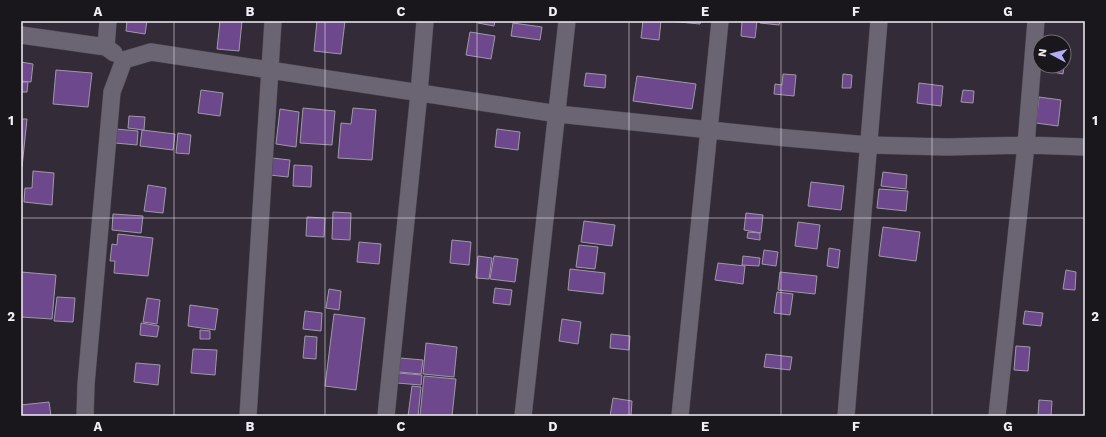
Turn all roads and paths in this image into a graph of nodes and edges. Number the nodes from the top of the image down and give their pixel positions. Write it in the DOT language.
graph roads {
  1 [pos="108,21"];
  2 [pos="273,21"];
  3 [pos="425,21"];
  4 [pos="567,21"];
  5 [pos="720,21"];
  6 [pos="879,21"];
  7 [pos="1036,21"];
  8 [pos="21,35"];
  9 [pos="106,47"];
  10 [pos="124,60"];
  11 [pos="269,68"];
  12 [pos="419,93"];
  13 [pos="558,114"];
  14 [pos="709,128"];
  15 [pos="869,145"];
  16 [pos="1026,145"];
  17 [pos="1085,146"];
  18 [pos="85,416"];
  19 [pos="248,416"];
  20 [pos="386,416"];
  21 [pos="523,416"];
  22 [pos="680,416"];
  23 [pos="846,416"];
  24 [pos="997,416"];
  1 -- 9 [label="street"];
  2 -- 11 [label="street"];
  3 -- 12 [label="street"];
  4 -- 13 [label="street"];
  5 -- 14 [label="street"];
  6 -- 15 [label="street"];
  7 -- 16 [label="street"];
  8 -- 9 [label="street"];
  9 -- 10 [label="street"];
  10 -- 11 [label="street"];
  10 -- 18 [label="street"];
  11 -- 12 [label="street"];
  11 -- 19 [label="street"];
  12 -- 13 [label="street"];
  12 -- 20 [label="street"];
  13 -- 14 [label="street"];
  13 -- 21 [label="street"];
  14 -- 15 [label="street"];
  14 -- 22 [label="street"];
  15 -- 16 [label="street"];
  15 -- 23 [label="street"];
  16 -- 17 [label="street"];
  16 -- 24 [label="street"];
}
